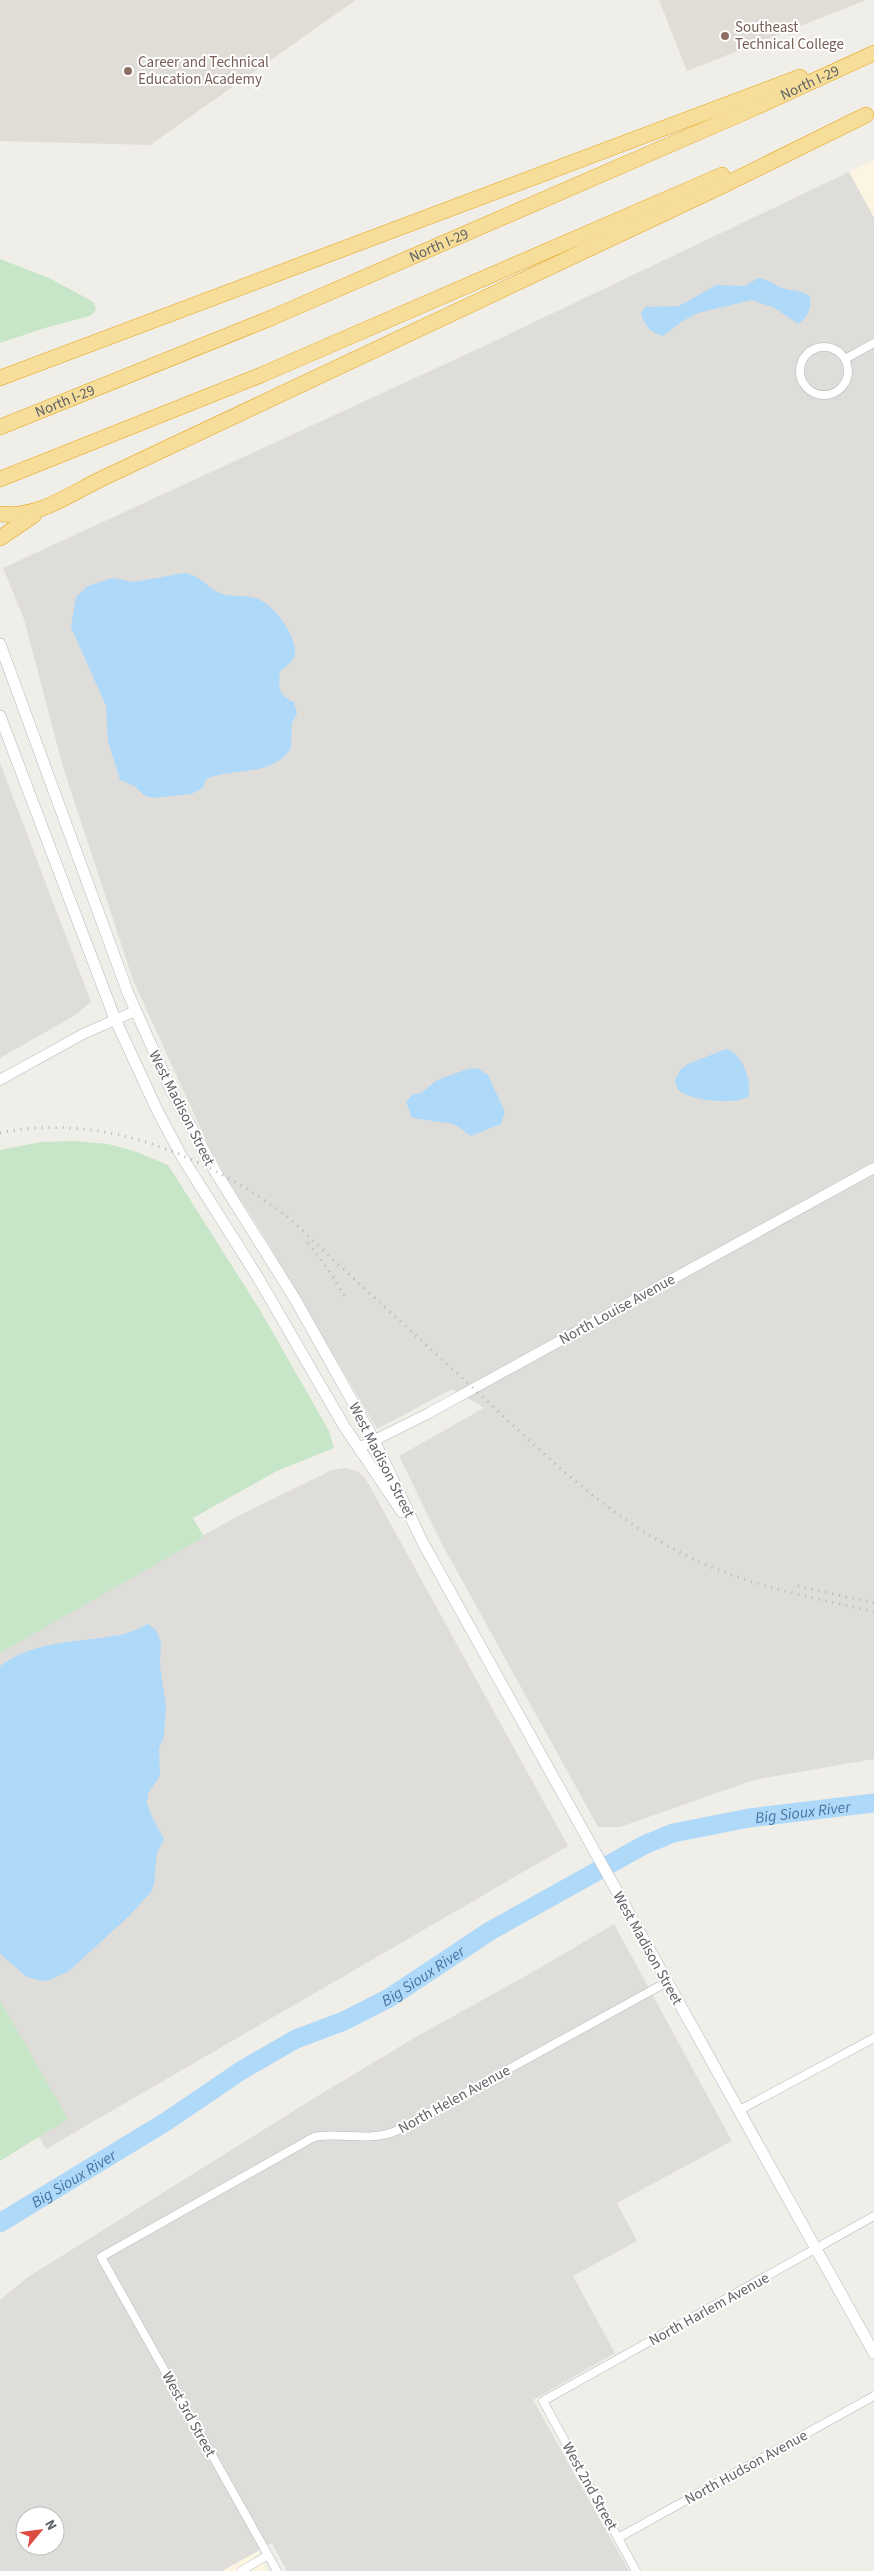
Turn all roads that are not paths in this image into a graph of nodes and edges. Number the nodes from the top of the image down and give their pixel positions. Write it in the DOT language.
graph roads {
  1 [pos="874,49"];
  2 [pos="874,53"];
  3 [pos="870,113"];
  4 [pos="874,343"];
  5 [pos="845,359"];
  6 [pos="0,378"];
  7 [pos="2,426"];
  8 [pos="0,480"];
  9 [pos="70,495"];
  10 [pos="0,514"];
  11 [pos="0,538"];
  12 [pos="0,644"];
  13 [pos="0,716"];
  14 [pos="135,1011"];
  15 [pos="115,1019"];
  16 [pos="0,1080"];
  17 [pos="874,1168"];
  18 [pos="374,1440"];
  19 [pos="359,1448"];
  20 [pos="423,1543"];
  21 [pos="667,1982"];
  22 [pos="874,2038"];
  23 [pos="738,2111"];
  24 [pos="874,2216"];
  25 [pos="816,2249"];
  26 [pos="101,2257"];
  27 [pos="874,2353"];
  28 [pos="874,2396"];
  29 [pos="543,2401"];
  30 [pos="618,2538"];
  31 [pos="268,2556"];
  32 [pos="241,2571"];
  33 [pos="277,2571"];
  34 [pos="636,2571"];
  1 -- 6 [label="highway"];
  2 -- 7 [label="highway, North I-29"];
  3 -- 8 [label="highway"];
  3 -- 9 [label="highway"];
  4 -- 5 [label="street"];
  5 -- 5 [label="street"];
  9 -- 10 [label="highway"];
  9 -- 11 [label="highway"];
  12 -- 14 [label="main road, West Madison Street"];
  13 -- 15 [label="main road, West Madison Street"];
  14 -- 15 [label="street"];
  14 -- 18 [label="main road, West Madison Street"];
  15 -- 16 [label="street"];
  15 -- 19 [label="main road, West Madison Street"];
  17 -- 18 [label="street, North Louise Avenue"];
  18 -- 19 [label="street, North Louise Avenue"];
  18 -- 20 [label="main road, West Madison Street"];
  19 -- 20 [label="main road, West Madison Street"];
  20 -- 21 [label="main road, West Madison Street"];
  21 -- 23 [label="main road, West Madison Street"];
  21 -- 26 [label="street, North Helen Avenue"];
  22 -- 23 [label="street"];
  23 -- 25 [label="main road, West Madison Street"];
  24 -- 25 [label="street, North Harlem Avenue"];
  25 -- 27 [label="main road, West Madison Street"];
  25 -- 29 [label="street, North Harlem Avenue"];
  26 -- 31 [label="street, West 3rd Street"];
  28 -- 30 [label="street, North Hudson Avenue"];
  29 -- 30 [label="street, West 2nd Street"];
  30 -- 34 [label="street, West 2nd Street"];
  31 -- 32 [label="street"];
  31 -- 33 [label="street, West 3rd Street"];
}
